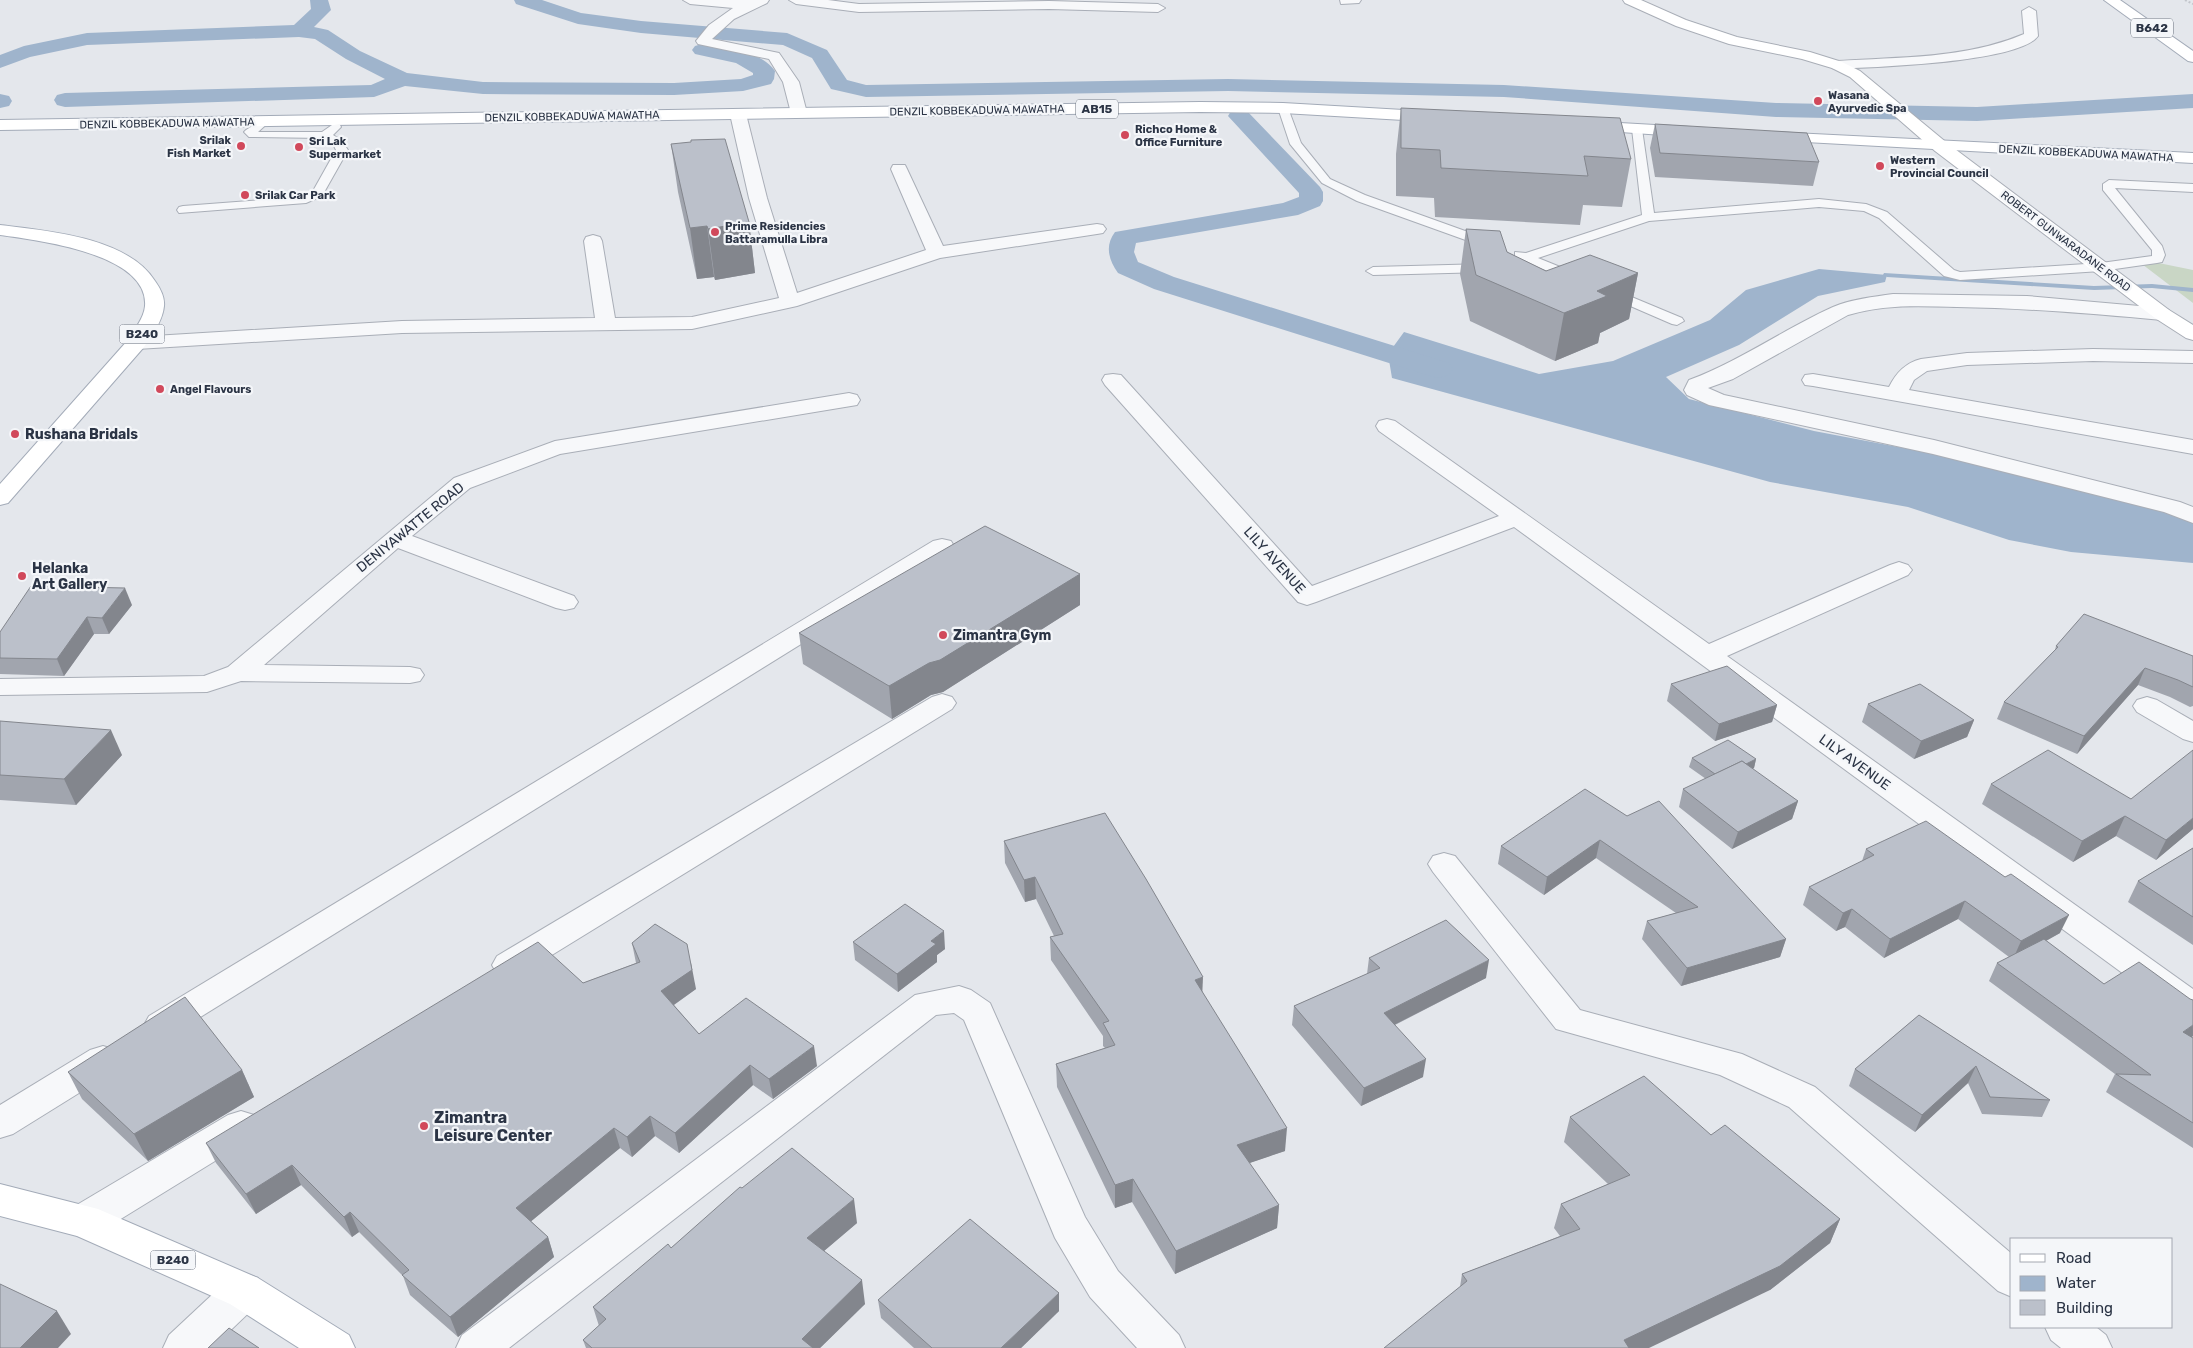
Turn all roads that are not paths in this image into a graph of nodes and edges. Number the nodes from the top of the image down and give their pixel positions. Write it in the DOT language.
graph roads {
  1 [pos="690,0"];
  2 [pos="762,0"];
  3 [pos="796,0"];
  4 [pos="1630,0"];
  5 [pos="2110,0"];
  6 [pos="2132,0"];
  7 [pos="746,5"];
  8 [pos="1158,8"];
  9 [pos="2149,10"];
  10 [pos="2029,11"];
  11 [pos="2193,58"];
  12 [pos="1837,65"];
  13 [pos="1283,108"];
  14 [pos="798,113"];
  15 [pos="738,114"];
  16 [pos="1450,118"];
  17 [pos="344,120"];
  18 [pos="265,121"];
  19 [pos="0,125"];
  20 [pos="1568,125"];
  21 [pos="1637,129"];
  22 [pos="1706,133"];
  23 [pos="325,135"];
  24 [pos="1755,136"];
  25 [pos="1941,147"];
  26 [pos="2193,158"];
  27 [pos="899,169"];
  28 [pos="2193,188"];
  29 [pos="183,210"];
  30 [pos="1648,217"];
  31 [pos="1098,229"];
  32 [pos="0,230"];
  33 [pos="594,241"];
  34 [pos="936,254"];
  35 [pos="1525,257"];
  36 [pos="1373,270"];
  37 [pos="2107,272"];
  38 [pos="790,302"];
  39 [pos="2155,308"];
  40 [pos="1677,321"];
  41 [pos="606,323"];
  42 [pos="2193,334"];
  43 [pos="136,343"];
  44 [pos="2193,357"];
  45 [pos="1113,380"];
  46 [pos="1813,380"];
  47 [pos="1896,394"];
  48 [pos="848,400"];
  49 [pos="1386,426"];
  50 [pos="2193,447"];
  51 [pos="0,498"];
  52 [pos="2193,516"];
  53 [pos="1517,518"];
  54 [pos="394,538"];
  55 [pos="942,546"];
  56 [pos="1898,570"];
  57 [pos="565,602"];
  58 [pos="1706,655"];
  59 [pos="238,673"];
  60 [pos="410,675"];
  61 [pos="0,687"];
  62 [pos="942,703"];
  63 [pos="2147,706"];
  64 [pos="2193,733"];
  65 [pos="1444,864"];
  66 [pos="483,980"];
  67 [pos="2193,1006"];
  68 [pos="263,1113"];
  69 [pos="0,1123"];
  70 [pos="0,1200"];
  71 [pos="84,1221"];
  72 [pos="2010,1277"];
  73 [pos="244,1291"];
  74 [pos="2067,1328"];
  75 [pos="184,1348"];
  76 [pos="334,1348"];
  77 [pos="477,1348"];
  78 [pos="1164,1348"];
  79 [pos="2091,1348"];
  1 -- 7 [label="street"];
  2 -- 7 [label="street"];
  3 -- 8 [label="street"];
  4 -- 12 [label="main road, ROBERT GUNWARADANE ROAD"];
  5 -- 11 [label="main road, B642"];
  6 -- 9 [label="main road, B642"];
  7 -- 14 [label="street"];
  10 -- 12 [label="street"];
  12 -- 25 [label="main road, ROBERT GUNWARADANE ROAD"];
  13 -- 14 [label="main road, DENZIL KOBBEKADUWA MAWATHA / AB15"];
  13 -- 16 [label="main road, DENZIL KOBBEKADUWA MAWATHA / AB15"];
  13 -- 35 [label="lane"];
  14 -- 15 [label="main road, DENZIL KOBBEKADUWA MAWATHA / AB15"];
  15 -- 17 [label="main road, DENZIL KOBBEKADUWA MAWATHA / AB15"];
  15 -- 38 [label="street"];
  17 -- 18 [label="main road, DENZIL KOBBEKADUWA MAWATHA / AB15"];
  17 -- 23 [label="lane"];
  18 -- 19 [label="main road, DENZIL KOBBEKADUWA MAWATHA / AB15"];
  18 -- 23 [label="lane"];
  20 -- 21 [label="main road"];
  21 -- 22 [label="main road"];
  21 -- 30 [label="lane"];
  23 -- 29 [label="lane"];
  24 -- 25 [label="main road, DENZIL KOBBEKADUWA MAWATHA"];
  25 -- 26 [label="main road, DENZIL KOBBEKADUWA MAWATHA"];
  25 -- 37 [label="main road, ROBERT GUNWARADANE ROAD"];
  27 -- 34 [label="street"];
  28 -- 37 [label="lane"];
  30 -- 35 [label="lane"];
  30 -- 37 [label="lane"];
  31 -- 34 [label="street"];
  32 -- 43 [label="main road, B240"];
  33 -- 41 [label="street"];
  34 -- 38 [label="street"];
  35 -- 36 [label="lane"];
  35 -- 40 [label="lane"];
  37 -- 39 [label="main road, ROBERT GUNWARADANE ROAD"];
  38 -- 41 [label="street"];
  39 -- 42 [label="main road, ROBERT GUNWARADANE ROAD"];
  39 -- 52 [label="street"];
  41 -- 43 [label="street"];
  43 -- 51 [label="main road, B240"];
  44 -- 47 [label="street"];
  45 -- 53 [label="street, LILY AVENUE"];
  46 -- 47 [label="street"];
  47 -- 50 [label="street"];
  48 -- 54 [label="street, DENIYAWATTE ROAD"];
  49 -- 53 [label="street, LILY AVENUE"];
  53 -- 58 [label="street, LILY AVENUE"];
  54 -- 57 [label="street"];
  54 -- 59 [label="street, DENIYAWATTE ROAD"];
  55 -- 69 [label="street"];
  56 -- 58 [label="street"];
  58 -- 67 [label="street, LILY AVENUE"];
  59 -- 60 [label="street"];
  59 -- 61 [label="street, DENIYAWATTE ROAD"];
  62 -- 66 [label="street"];
  63 -- 64 [label="street"];
  65 -- 72 [label="street"];
  68 -- 71 [label="street"];
  70 -- 71 [label="main road, B240"];
  71 -- 73 [label="main road, B240"];
  73 -- 75 [label="street"];
  73 -- 76 [label="main road, B240"];
  74 -- 79 [label="street"];
  77 -- 78 [label="street"];
}
